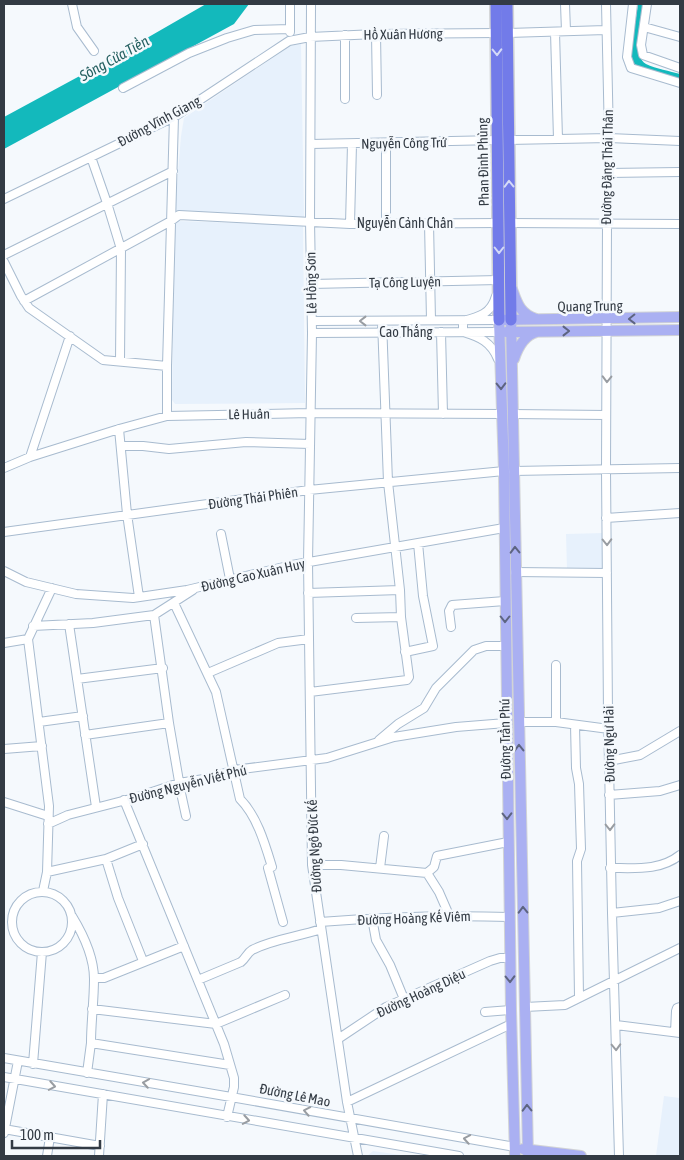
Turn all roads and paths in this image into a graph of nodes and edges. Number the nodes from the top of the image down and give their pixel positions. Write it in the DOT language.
graph roads {
  1 [pos="72,4"];
  2 [pos="290,4"];
  3 [pos="311,4"];
  4 [pos="496,4"];
  5 [pos="507,4"];
  6 [pos="565,4"];
  7 [pos="606,4"];
  8 [pos="633,4"];
  9 [pos="647,4"];
  10 [pos="644,27"];
  11 [pos="290,29"];
  12 [pos="606,30"];
  13 [pos="566,31"];
  14 [pos="555,32"];
  15 [pos="502,33"];
  16 [pos="376,34"];
  17 [pos="346,35"];
  18 [pos="310,37"];
  19 [pos="680,37"];
  20 [pos="289,41"];
  21 [pos="94,52"];
  22 [pos="680,68"];
  23 [pos="680,83"];
  24 [pos="123,88"];
  25 [pos="377,95"];
  26 [pos="345,99"];
  27 [pos="174,117"];
  28 [pos="558,138"];
  29 [pos="609,138"];
  30 [pos="503,140"];
  31 [pos="680,141"];
  32 [pos="311,144"];
  33 [pos="352,144"];
  34 [pos="386,144"];
  35 [pos="90,157"];
  36 [pos="172,171"];
  37 [pos="680,172"];
  38 [pos="608,173"];
  39 [pos="4,199"];
  40 [pos="107,204"];
  41 [pos="171,220"];
  42 [pos="310,221"];
  43 [pos="386,223"];
  44 [pos="429,223"];
  45 [pos="504,223"];
  46 [pos="607,223"];
  47 [pos="350,224"];
  48 [pos="680,224"];
  49 [pos="120,248"];
  50 [pos="4,254"];
  51 [pos="4,262"];
  52 [pos="430,282"];
  53 [pos="503,283"];
  54 [pos="311,284"];
  55 [pos="24,301"];
  56 [pos="680,317"];
  57 [pos="607,319"];
  58 [pos="431,320"];
  59 [pos="542,320"];
  60 [pos="312,321"];
  61 [pos="382,321"];
  62 [pos="463,321"];
  63 [pos="505,326"];
  64 [pos="680,330"];
  65 [pos="541,331"];
  66 [pos="607,331"];
  67 [pos="382,332"];
  68 [pos="441,332"];
  69 [pos="463,332"];
  70 [pos="312,333"];
  71 [pos="70,336"];
  72 [pos="120,361"];
  73 [pos="501,364"];
  74 [pos="512,365"];
  75 [pos="167,366"];
  76 [pos="310,413"];
  77 [pos="386,414"];
  78 [pos="443,414"];
  79 [pos="507,414"];
  80 [pos="606,415"];
  81 [pos="167,416"];
  82 [pos="119,428"];
  83 [pos="310,444"];
  84 [pos="121,446"];
  85 [pos="30,457"];
  86 [pos="4,468"];
  87 [pos="680,468"];
  88 [pos="606,470"];
  89 [pos="508,471"];
  90 [pos="388,482"];
  91 [pos="309,490"];
  92 [pos="680,513"];
  93 [pos="127,514"];
  94 [pos="606,518"];
  95 [pos="509,528"];
  96 [pos="4,532"];
  97 [pos="221,534"];
  98 [pos="418,543"];
  99 [pos="396,547"];
  100 [pos="308,562"];
  101 [pos="4,571"];
  102 [pos="515,572"];
  103 [pos="607,573"];
  104 [pos="230,579"];
  105 [pos="52,588"];
  106 [pos="196,588"];
  107 [pos="400,590"];
  108 [pos="308,593"];
  109 [pos="139,597"];
  110 [pos="505,601"];
  111 [pos="174,603"];
  112 [pos="154,615"];
  113 [pos="401,617"];
  114 [pos="356,618"];
  115 [pos="69,624"];
  116 [pos="33,626"];
  117 [pos="451,627"];
  118 [pos="28,639"];
  119 [pos="309,639"];
  120 [pos="4,643"];
  121 [pos="506,646"];
  122 [pos="405,652"];
  123 [pos="556,665"];
  124 [pos="163,668"];
  125 [pos="208,673"];
  126 [pos="77,678"];
  127 [pos="310,692"];
  128 [pos="82,716"];
  129 [pos="40,722"];
  130 [pos="506,722"];
  131 [pos="518,722"];
  132 [pos="556,722"];
  133 [pos="169,723"];
  134 [pos="575,725"];
  135 [pos="608,729"];
  136 [pos="680,730"];
  137 [pos="85,735"];
  138 [pos="376,742"];
  139 [pos="42,746"];
  140 [pos="4,749"];
  141 [pos="310,761"];
  142 [pos="609,761"];
  143 [pos="234,770"];
  144 [pos="179,784"];
  145 [pos="680,785"];
  146 [pos="609,796"];
  147 [pos="124,800"];
  148 [pos="4,802"];
  149 [pos="96,807"];
  150 [pos="186,816"];
  151 [pos="48,820"];
  152 [pos="384,836"];
  153 [pos="508,842"];
  154 [pos="521,842"];
  155 [pos="143,844"];
  156 [pos="680,855"];
  157 [pos="106,858"];
  158 [pos="312,865"];
  159 [pos="380,868"];
  160 [pos="610,868"];
  161 [pos="47,872"];
  162 [pos="427,873"];
  163 [pos="43,891"];
  164 [pos="680,901"];
  165 [pos="4,910"];
  166 [pos="612,913"];
  167 [pos="12,914"];
  168 [pos="71,914"];
  169 [pos="449,915"];
  170 [pos="509,917"];
  171 [pos="372,918"];
  172 [pos="283,922"];
  173 [pos="11,925"];
  174 [pos="320,926"];
  175 [pos="4,930"];
  176 [pos="510,934"];
  177 [pos="523,934"];
  178 [pos="184,946"];
  179 [pos="680,948"];
  180 [pos="42,952"];
  181 [pos="510,958"];
  182 [pos="142,962"];
  183 [pos="94,978"];
  184 [pos="198,980"];
  185 [pos="614,981"];
  186 [pos="285,995"];
  187 [pos="579,997"];
  188 [pos="404,999"];
  189 [pos="680,1006"];
  190 [pos="525,1007"];
  191 [pos="92,1009"];
  192 [pos="510,1010"];
  193 [pos="485,1012"];
  194 [pos="216,1024"];
  195 [pos="511,1024"];
  196 [pos="616,1025"];
  197 [pos="678,1033"];
  198 [pos="338,1039"];
  199 [pos="91,1043"];
  200 [pos="4,1058"];
  201 [pos="18,1061"];
  202 [pos="33,1064"];
  203 [pos="230,1064"];
  204 [pos="87,1073"];
  205 [pos="4,1077"];
  206 [pos="14,1079"];
  207 [pos="103,1094"];
  208 [pos="231,1097"];
  209 [pos="348,1102"];
  210 [pos="227,1117"];
  211 [pos="350,1119"];
  212 [pos="4,1129"];
  213 [pos="4,1133"];
  214 [pos="50,1137"];
  215 [pos="355,1138"];
  216 [pos="100,1146"];
  217 [pos="515,1152"];
  218 [pos="528,1153"];
  219 [pos="47,1156"];
  220 [pos="99,1156"];
  221 [pos="358,1156"];
  222 [pos="460,1156"];
  223 [pos="581,1156"];
  224 [pos="619,1156"];
  1 -- 21 [label="street"];
  2 -- 11 [label="street"];
  3 -- 18 [label="street, Lê Hồng Sơn"];
  4 -- 15 [label="highway, Phan Đình Phùng"];
  5 -- 15 [label="highway, Phan Đình Phùng"];
  6 -- 13 [label="street"];
  7 -- 12 [label="street, Đường Đặng Thái Thân"];
  8 -- 23 [label="street"];
  9 -- 10 [label="street"];
  10 -- 19 [label="street"];
  10 -- 22 [label="street"];
  11 -- 20 [label="street"];
  11 -- 24 [label="street"];
  12 -- 13 [label="street, Hồ Xuân Hương"];
  12 -- 29 [label="street, Đường Đặng Thái Thân"];
  13 -- 14 [label="street, Hồ Xuân Hương"];
  14 -- 15 [label="street, Hồ Xuân Hương"];
  14 -- 28 [label="street"];
  15 -- 16 [label="street, Hồ Xuân Hương"];
  15 -- 30 [label="highway, Phan Đình Phùng"];
  16 -- 17 [label="street, Hồ Xuân Hương"];
  16 -- 25 [label="street"];
  17 -- 18 [label="street, Hồ Xuân Hương"];
  17 -- 26 [label="street"];
  18 -- 20 [label="street, Đường Vĩnh Giang"];
  18 -- 32 [label="street, Lê Hồng Sơn"];
  20 -- 27 [label="street, Đường Vĩnh Giang"];
  27 -- 35 [label="street, Đường Vĩnh Giang"];
  27 -- 36 [label="street"];
  28 -- 29 [label="street, Nguyễn Công Trứ"];
  28 -- 30 [label="street, Nguyễn Công Trứ"];
  29 -- 31 [label="street, Nguyễn Công Trứ"];
  29 -- 38 [label="street, Đường Đặng Thái Thân"];
  30 -- 34 [label="street, Nguyễn Công Trứ"];
  30 -- 45 [label="highway, Phan Đình Phùng"];
  32 -- 33 [label="street, Nguyễn Công Trứ"];
  32 -- 42 [label="street, Lê Hồng Sơn"];
  33 -- 34 [label="street, Nguyễn Công Trứ"];
  33 -- 47 [label="street"];
  34 -- 43 [label="street"];
  35 -- 39 [label="street, Đường Vĩnh Giang"];
  35 -- 40 [label="street"];
  36 -- 40 [label="street"];
  36 -- 41 [label="street"];
  37 -- 38 [label="street"];
  38 -- 46 [label="street, Đường Đặng Thái Thân"];
  40 -- 49 [label="street"];
  40 -- 50 [label="street"];
  41 -- 42 [label="street, Nguyễn Cảnh Chân"];
  41 -- 49 [label="street, Nguyễn Cảnh Chân"];
  41 -- 75 [label="street"];
  42 -- 47 [label="street, Nguyễn Cảnh Chân"];
  42 -- 54 [label="street, Lê Hồng Sơn"];
  43 -- 44 [label="street, Nguyễn Cảnh Chân"];
  43 -- 47 [label="street, Nguyễn Cảnh Chân"];
  44 -- 45 [label="street, Nguyễn Cảnh Chân"];
  44 -- 52 [label="street"];
  45 -- 46 [label="street, Nguyễn Cảnh Chân"];
  45 -- 53 [label="highway, Phan Đình Phùng"];
  46 -- 48 [label="street, Nguyễn Cảnh Chân"];
  46 -- 57 [label="street, Đường Đặng Thái Thân"];
  49 -- 55 [label="street, Nguyễn Cảnh Chân"];
  49 -- 72 [label="street"];
  51 -- 55 [label="street"];
  52 -- 53 [label="street, Tạ Công Luyện"];
  52 -- 54 [label="street, Tạ Công Luyện"];
  52 -- 58 [label="street"];
  53 -- 59 [label="main road"];
  53 -- 62 [label="street"];
  53 -- 63 [label="highway, Phan Đình Phùng"];
  54 -- 60 [label="street, Lê Hồng Sơn"];
  55 -- 71 [label="street"];
  56 -- 57 [label="main road, Quang Trung, one-way"];
  57 -- 59 [label="main road, Quang Trung"];
  57 -- 66 [label="street, Đường Đặng Thái Thân"];
  58 -- 61 [label="street"];
  58 -- 62 [label="street"];
  59 -- 63 [label="main road, Quang Trung"];
  61 -- 60 [label="street, one-way"];
  60 -- 70 [label="street, Lê Hồng Sơn"];
  61 -- 67 [label="street"];
  62 -- 63 [label="street"];
  62 -- 69 [label="street"];
  63 -- 65 [label="main road, Quang Trung"];
  63 -- 69 [label="street, Cao Thắng"];
  63 -- 73 [label="main road, Đường Trần Phú"];
  63 -- 74 [label="main road, Đường Trần Phú"];
  64 -- 66 [label="main road, Quang Trung"];
  65 -- 66 [label="main road, Quang Trung, one-way"];
  65 -- 74 [label="main road"];
  66 -- 80 [label="street, Đường Ngư Hải, one-way"];
  67 -- 68 [label="street, Cao Thắng"];
  67 -- 70 [label="street, Cao Thắng"];
  67 -- 77 [label="street"];
  68 -- 69 [label="street, Cao Thắng"];
  68 -- 78 [label="street"];
  69 -- 73 [label="street"];
  70 -- 76 [label="street, Lê Hồng Sơn"];
  71 -- 72 [label="street"];
  71 -- 85 [label="street"];
  72 -- 75 [label="street"];
  73 -- 79 [label="main road, Đường Trần Phú, one-way"];
  74 -- 79 [label="main road, Đường Trần Phú"];
  75 -- 81 [label="street"];
  76 -- 77 [label="street, Lê Huân"];
  76 -- 81 [label="street, Lê Huân"];
  76 -- 83 [label="street, Lê Hồng Sơn"];
  77 -- 78 [label="street, Lê Huân"];
  77 -- 90 [label="street"];
  78 -- 79 [label="street, Lê Huân"];
  79 -- 80 [label="street, Lê Huân"];
  79 -- 89 [label="main road, Đường Trần Phú"];
  80 -- 88 [label="street, Đường Ngư Hải"];
  81 -- 82 [label="street, Lê Huân"];
  82 -- 84 [label="street"];
  82 -- 85 [label="street, Lê Huân"];
  83 -- 84 [label="street"];
  83 -- 91 [label="street, Lê Hồng Sơn"];
  84 -- 93 [label="street"];
  85 -- 86 [label="street, Lê Huân"];
  87 -- 88 [label="street, Đường Thái Phiên"];
  88 -- 89 [label="street, Đường Thái Phiên"];
  88 -- 94 [label="street, Đường Ngư Hải"];
  89 -- 90 [label="street, Đường Thái Phiên"];
  89 -- 95 [label="main road, Đường Trần Phú"];
  90 -- 91 [label="street, Đường Thái Phiên"];
  90 -- 99 [label="street"];
  91 -- 93 [label="street, Đường Thái Phiên"];
  91 -- 100 [label="street, Lê Hồng Sơn"];
  92 -- 94 [label="street"];
  93 -- 96 [label="street, Đường Thái Phiên"];
  93 -- 109 [label="street"];
  94 -- 103 [label="street, Đường Ngư Hải, one-way"];
  95 -- 98 [label="street, Đường Cao Xuân Huy"];
  102 -- 95 [label="main road, Đường Trần Phú, one-way"];
  95 -- 110 [label="main road, Đường Trần Phú"];
  97 -- 104 [label="street"];
  98 -- 99 [label="street, Đường Cao Xuân Huy"];
  98 -- 122 [label="street"];
  99 -- 100 [label="street, Đường Cao Xuân Huy"];
  99 -- 107 [label="street"];
  100 -- 104 [label="street, Đường Cao Xuân Huy"];
  100 -- 108 [label="street, Đường Ngô Đức Kế"];
  101 -- 105 [label="street, Đường Cao Xuân Huy"];
  102 -- 103 [label="street"];
  102 -- 131 [label="main road, Đường Trần Phú"];
  103 -- 135 [label="street, Đường Ngư Hải"];
  104 -- 106 [label="street, Đường Cao Xuân Huy"];
  105 -- 109 [label="street, Đường Cao Xuân Huy"];
  105 -- 116 [label="street"];
  106 -- 109 [label="street, Đường Cao Xuân Huy"];
  106 -- 111 [label="street"];
  107 -- 108 [label="street"];
  107 -- 113 [label="street"];
  108 -- 119 [label="street, Đường Ngô Đức Kế"];
  110 -- 117 [label="street"];
  110 -- 121 [label="main road, Đường Trần Phú, one-way"];
  111 -- 112 [label="street"];
  111 -- 125 [label="street"];
  112 -- 115 [label="street"];
  112 -- 124 [label="street"];
  113 -- 114 [label="street"];
  113 -- 122 [label="street"];
  115 -- 116 [label="street"];
  115 -- 126 [label="street"];
  116 -- 118 [label="street"];
  118 -- 120 [label="street"];
  118 -- 129 [label="street"];
  119 -- 125 [label="street"];
  119 -- 127 [label="street, Đường Ngô Đức Kế"];
  121 -- 130 [label="main road, Đường Trần Phú"];
  121 -- 138 [label="street"];
  122 -- 127 [label="street"];
  123 -- 132 [label="street"];
  124 -- 126 [label="street"];
  124 -- 133 [label="street"];
  125 -- 143 [label="street"];
  126 -- 128 [label="street"];
  127 -- 141 [label="street, Đường Ngô Đức Kế"];
  128 -- 129 [label="street"];
  128 -- 137 [label="street"];
  129 -- 139 [label="street"];
  130 -- 131 [label="main road"];
  130 -- 138 [label="street, Đường Nguyễn Viết Phú"];
  130 -- 153 [label="main road, Đường Trần Phú, one-way"];
  131 -- 132 [label="street"];
  154 -- 131 [label="main road, Đường Trần Phú, one-way"];
  132 -- 134 [label="street"];
  133 -- 137 [label="street"];
  133 -- 144 [label="street"];
  134 -- 135 [label="street"];
  134 -- 187 [label="street"];
  135 -- 142 [label="street, Đường Ngư Hải"];
  136 -- 142 [label="street"];
  137 -- 149 [label="street"];
  138 -- 141 [label="street, Đường Nguyễn Viết Phú"];
  139 -- 140 [label="street"];
  139 -- 151 [label="street"];
  141 -- 143 [label="street, Đường Nguyễn Viết Phú"];
  141 -- 158 [label="street, Đường Ngô Đức Kế"];
  142 -- 146 [label="street, Đường Ngư Hải"];
  143 -- 144 [label="street, Đường Nguyễn Viết Phú"];
  143 -- 172 [label="street"];
  144 -- 147 [label="street, Đường Nguyễn Viết Phú"];
  144 -- 150 [label="street"];
  145 -- 146 [label="street"];
  146 -- 160 [label="street, Đường Ngư Hải, one-way"];
  147 -- 149 [label="street, Đường Nguyễn Viết Phú"];
  147 -- 155 [label="street"];
  148 -- 151 [label="street"];
  149 -- 151 [label="street, Đường Nguyễn Viết Phú"];
  151 -- 161 [label="street"];
  152 -- 159 [label="street"];
  153 -- 154 [label="main road"];
  153 -- 162 [label="street"];
  153 -- 170 [label="main road, Đường Trần Phú"];
  177 -- 154 [label="main road, Đường Trần Phú, one-way"];
  155 -- 157 [label="street"];
  155 -- 178 [label="street"];
  156 -- 160 [label="street"];
  157 -- 161 [label="street"];
  157 -- 182 [label="street"];
  158 -- 159 [label="street"];
  158 -- 174 [label="street, Đường Ngô Đức Kế"];
  159 -- 162 [label="street"];
  160 -- 166 [label="street, Đường Ngư Hải"];
  161 -- 163 [label="street"];
  162 -- 169 [label="street"];
  163 -- 167 [label="street"];
  163 -- 168 [label="street"];
  164 -- 166 [label="street"];
  165 -- 167 [label="street"];
  166 -- 185 [label="street, Đường Ngư Hải"];
  167 -- 173 [label="street"];
  168 -- 180 [label="street"];
  168 -- 183 [label="street"];
  169 -- 170 [label="street, Đường Hoàng Kế Viêm"];
  169 -- 171 [label="street, Đường Hoàng Kế Viêm"];
  170 -- 176 [label="main road, Đường Trần Phú"];
  171 -- 174 [label="street, Đường Hoàng Kế Viêm"];
  171 -- 188 [label="street"];
  173 -- 175 [label="street"];
  173 -- 180 [label="street"];
  174 -- 184 [label="street, Đường Hoàng Kế Viêm"];
  174 -- 198 [label="street, Đường Ngô Đức Kế"];
  176 -- 177 [label="main road"];
  176 -- 181 [label="main road, Đường Trần Phú"];
  177 -- 190 [label="main road, Đường Trần Phú"];
  178 -- 182 [label="street"];
  178 -- 184 [label="street"];
  179 -- 185 [label="street"];
  180 -- 202 [label="street"];
  181 -- 188 [label="street, Đường Hoàng Diệu"];
  181 -- 192 [label="main road, Đường Trần Phú, one-way"];
  182 -- 183 [label="street"];
  183 -- 191 [label="street"];
  184 -- 194 [label="street"];
  185 -- 187 [label="street"];
  185 -- 196 [label="street, Đường Ngư Hải"];
  186 -- 194 [label="street"];
  187 -- 190 [label="street"];
  188 -- 198 [label="street, Đường Hoàng Diệu"];
  189 -- 197 [label="street"];
  218 -- 190 [label="main road, Đường Trần Phú, one-way"];
  191 -- 194 [label="street"];
  191 -- 199 [label="street"];
  192 -- 193 [label="street"];
  192 -- 195 [label="main road, Đường Trần Phú"];
  194 -- 203 [label="street"];
  195 -- 209 [label="street"];
  195 -- 217 [label="main road, Đường Trần Phú"];
  196 -- 197 [label="street"];
  196 -- 224 [label="street, Đường Ngư Hải, one-way"];
  198 -- 209 [label="street, Đường Ngô Đức Kế"];
  199 -- 203 [label="street"];
  199 -- 204 [label="street"];
  200 -- 201 [label="street, Đường Lê Mao"];
  201 -- 202 [label="street, Đường Lê Mao"];
  201 -- 206 [label="street"];
  202 -- 204 [label="street, Đường Lê Mao"];
  203 -- 208 [label="street"];
  208 -- 204 [label="street, Đường Lê Mao, one-way"];
  205 -- 206 [label="street"];
  206 -- 207 [label="street, one-way"];
  206 -- 212 [label="street"];
  207 -- 210 [label="street"];
  207 -- 216 [label="street"];
  208 -- 210 [label="street"];
  211 -- 208 [label="street, Đường Lê Mao, one-way"];
  209 -- 211 [label="street, Đường Ngô Đức Kế"];
  210 -- 215 [label="street, one-way"];
  211 -- 215 [label="street, Đường Ngô Đức Kế"];
  217 -- 211 [label="street, Đường Lê Mao, one-way"];
  212 -- 213 [label="street"];
  212 -- 214 [label="street"];
  214 -- 216 [label="street"];
  214 -- 219 [label="street"];
  215 -- 221 [label="street, Đường Ngô Đức Kế"];
  215 -- 222 [label="street"];
  216 -- 220 [label="street"];
  217 -- 218 [label="main road, Đường Lê Mao"];
  218 -- 223 [label="main road, Đường Lê Mao"];
}
